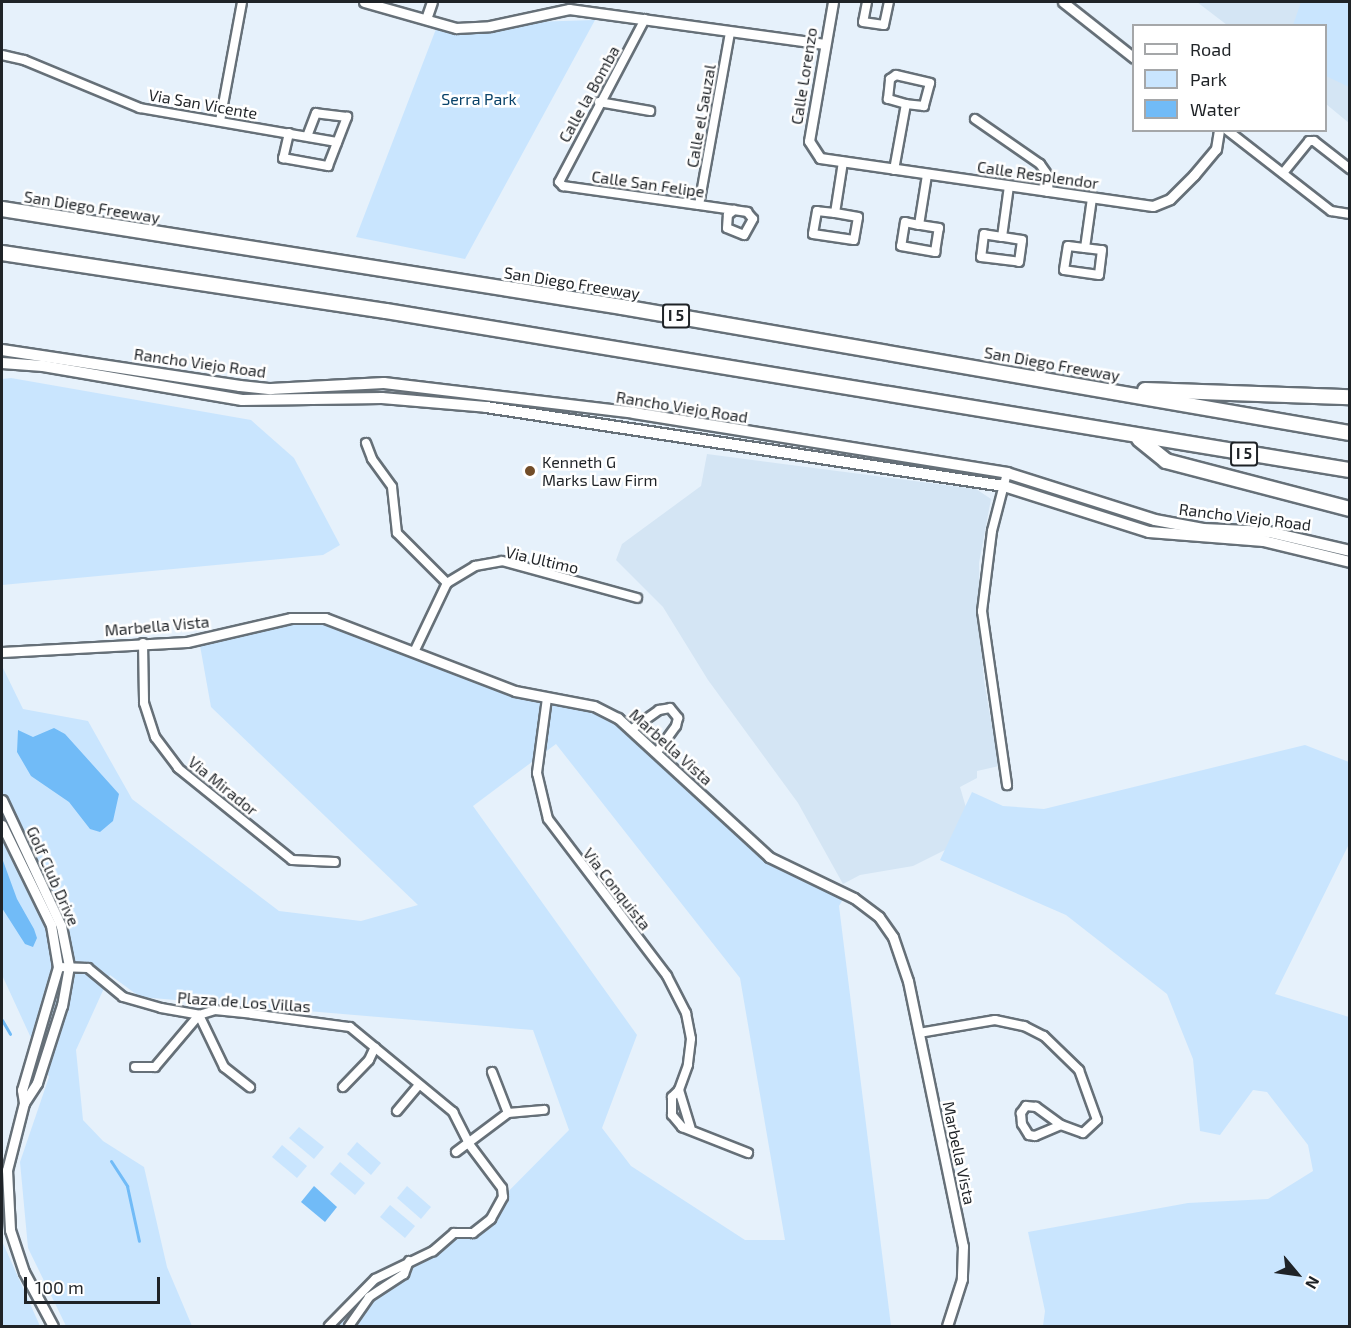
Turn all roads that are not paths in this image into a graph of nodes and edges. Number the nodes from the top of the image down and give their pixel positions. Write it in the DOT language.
graph roads {
  1 [pos="242,2"];
  2 [pos="364,2"];
  3 [pos="432,2"];
  4 [pos="832,2"];
  5 [pos="864,2"];
  6 [pos="889,2"];
  7 [pos="1063,2"];
  8 [pos="426,19"];
  9 [pos="645,19"];
  10 [pos="730,32"];
  11 [pos="825,44"];
  12 [pos="2,55"];
  13 [pos="1132,55"];
  14 [pos="599,102"];
  15 [pos="906,104"];
  16 [pos="650,111"];
  17 [pos="975,119"];
  18 [pos="220,121"];
  19 [pos="1219,132"];
  20 [pos="1230,132"];
  21 [pos="289,133"];
  22 [pos="307,136"];
  23 [pos="337,142"];
  24 [pos="815,155"];
  25 [pos="843,162"];
  26 [pos="1350,169"];
  27 [pos="894,170"];
  28 [pos="1283,173"];
  29 [pos="927,175"];
  30 [pos="559,182"];
  31 [pos="1010,186"];
  32 [pos="1048,192"];
  33 [pos="1092,198"];
  34 [pos="699,205"];
  35 [pos="2,208"];
  36 [pos="734,210"];
  37 [pos="835,213"];
  38 [pos="1350,214"];
  39 [pos="919,225"];
  40 [pos="1002,237"];
  41 [pos="1085,248"];
  42 [pos="2,253"];
  43 [pos="2,350"];
  44 [pos="2,363"];
  45 [pos="1093,388"];
  46 [pos="1350,397"];
  47 [pos="1350,433"];
  48 [pos="1137,438"];
  49 [pos="366,443"];
  50 [pos="1350,470"];
  51 [pos="1007,473"];
  52 [pos="1004,486"];
  53 [pos="1350,509"];
  54 [pos="1175,524"];
  55 [pos="1174,537"];
  56 [pos="1350,551"];
  57 [pos="1350,562"];
  58 [pos="447,583"];
  59 [pos="637,598"];
  60 [pos="144,643"];
  61 [pos="415,650"];
  62 [pos="2,652"];
  63 [pos="547,698"];
  64 [pos="632,729"];
  65 [pos="657,752"];
  66 [pos="1007,785"];
  67 [pos="2,800"];
  68 [pos="2,825"];
  69 [pos="335,862"];
  70 [pos="69,966"];
  71 [pos="58,967"];
  72 [pos="199,1015"];
  73 [pos="919,1033"];
  74 [pos="375,1047"];
  75 [pos="135,1067"];
  76 [pos="492,1072"];
  77 [pos="419,1085"];
  78 [pos="250,1087"];
  79 [pos="343,1087"];
  80 [pos="679,1090"];
  81 [pos="24,1103"];
  82 [pos="544,1110"];
  83 [pos="398,1111"];
  84 [pos="508,1113"];
  85 [pos="1061,1125"];
  86 [pos="690,1127"];
  87 [pos="469,1144"];
  88 [pos="456,1152"];
  89 [pos="748,1153"];
  90 [pos="409,1261"];
  91 [pos="52,1326"];
  92 [pos="329,1326"];
  93 [pos="349,1326"];
  94 [pos="947,1326"];
  1 -- 18 [label="street"];
  2 -- 8 [label="street"];
  3 -- 8 [label="street"];
  4 -- 11 [label="street, Calle Lorenzo"];
  5 -- 6 [label="street"];
  7 -- 13 [label="street"];
  8 -- 9 [label="street"];
  9 -- 10 [label="street"];
  9 -- 14 [label="street, Calle la Bomba"];
  10 -- 11 [label="street"];
  10 -- 34 [label="street, Calle el Sauzal"];
  11 -- 24 [label="street, Calle Lorenzo"];
  12 -- 18 [label="street, Via San Vicente"];
  14 -- 16 [label="street"];
  14 -- 30 [label="street, Calle la Bomba"];
  15 -- 15 [label="street"];
  15 -- 27 [label="street"];
  17 -- 32 [label="street"];
  18 -- 21 [label="street, Via San Vicente"];
  19 -- 33 [label="street, Calle Resplendor"];
  20 -- 28 [label="street"];
  21 -- 22 [label="street, Via San Vicente"];
  21 -- 23 [label="street"];
  22 -- 23 [label="street, Via San Vicente"];
  22 -- 23 [label="street"];
  24 -- 25 [label="street, Calle Resplendor"];
  25 -- 27 [label="street, Calle Resplendor"];
  25 -- 37 [label="street"];
  26 -- 28 [label="street"];
  27 -- 29 [label="street, Calle Resplendor"];
  28 -- 38 [label="street"];
  29 -- 31 [label="street, Calle Resplendor"];
  29 -- 39 [label="street"];
  30 -- 34 [label="street, Calle San Felipe"];
  31 -- 32 [label="street, Calle Resplendor"];
  31 -- 40 [label="street"];
  32 -- 33 [label="street, Calle Resplendor"];
  33 -- 41 [label="street"];
  34 -- 36 [label="street, Calle San Felipe"];
  35 -- 45 [label="highway, San Diego Freeway / I 5"];
  37 -- 37 [label="street"];
  39 -- 39 [label="street"];
  40 -- 40 [label="street"];
  41 -- 41 [label="street"];
  42 -- 48 [label="highway, I 5"];
  43 -- 51 [label="main road, Rancho Viejo Road"];
  44 -- 52 [label="main road, Rancho Viejo Road"];
  45 -- 46 [label="highway"];
  45 -- 47 [label="highway, San Diego Freeway / I 5"];
  48 -- 50 [label="highway, I 5"];
  48 -- 53 [label="highway"];
  49 -- 58 [label="street"];
  51 -- 52 [label="street"];
  51 -- 54 [label="main road, Rancho Viejo Road"];
  52 -- 55 [label="main road, Rancho Viejo Road"];
  52 -- 66 [label="street"];
  54 -- 55 [label="main road"];
  54 -- 56 [label="main road, Rancho Viejo Road"];
  55 -- 57 [label="main road, Rancho Viejo Road"];
  58 -- 59 [label="street, Via Ultimo"];
  58 -- 61 [label="street"];
  60 -- 61 [label="street, Marbella Vista"];
  60 -- 62 [label="street, Marbella Vista"];
  60 -- 69 [label="street, Via Mirador"];
  61 -- 63 [label="street, Marbella Vista"];
  63 -- 64 [label="street, Marbella Vista"];
  63 -- 80 [label="street, Via Conquista"];
  64 -- 65 [label="street, Marbella Vista"];
  64 -- 65 [label="street"];
  65 -- 73 [label="street, Marbella Vista"];
  67 -- 70 [label="street, Golf Club Drive"];
  68 -- 71 [label="street, Golf Club Drive"];
  70 -- 71 [label="street, Plaza de Los Villas"];
  70 -- 72 [label="street, Plaza de Los Villas"];
  70 -- 81 [label="street, Golf Club Drive"];
  71 -- 81 [label="street, Golf Club Drive"];
  72 -- 74 [label="street, Plaza de Los Villas"];
  72 -- 75 [label="street"];
  72 -- 78 [label="street"];
  73 -- 85 [label="street"];
  73 -- 94 [label="street, Marbella Vista"];
  74 -- 77 [label="street, Plaza de Los Villas"];
  74 -- 79 [label="street"];
  76 -- 84 [label="street"];
  77 -- 83 [label="street"];
  77 -- 87 [label="street, Plaza de Los Villas"];
  80 -- 86 [label="street, Via Conquista"];
  80 -- 86 [label="street, Via Conquista"];
  81 -- 91 [label="street, Golf Club Drive"];
  82 -- 84 [label="street"];
  84 -- 87 [label="street"];
  85 -- 85 [label="street"];
  86 -- 89 [label="street, Via Conquista"];
  87 -- 88 [label="street"];
  87 -- 90 [label="street, Plaza de Los Villas"];
  90 -- 92 [label="street"];
  90 -- 93 [label="street"];
}
